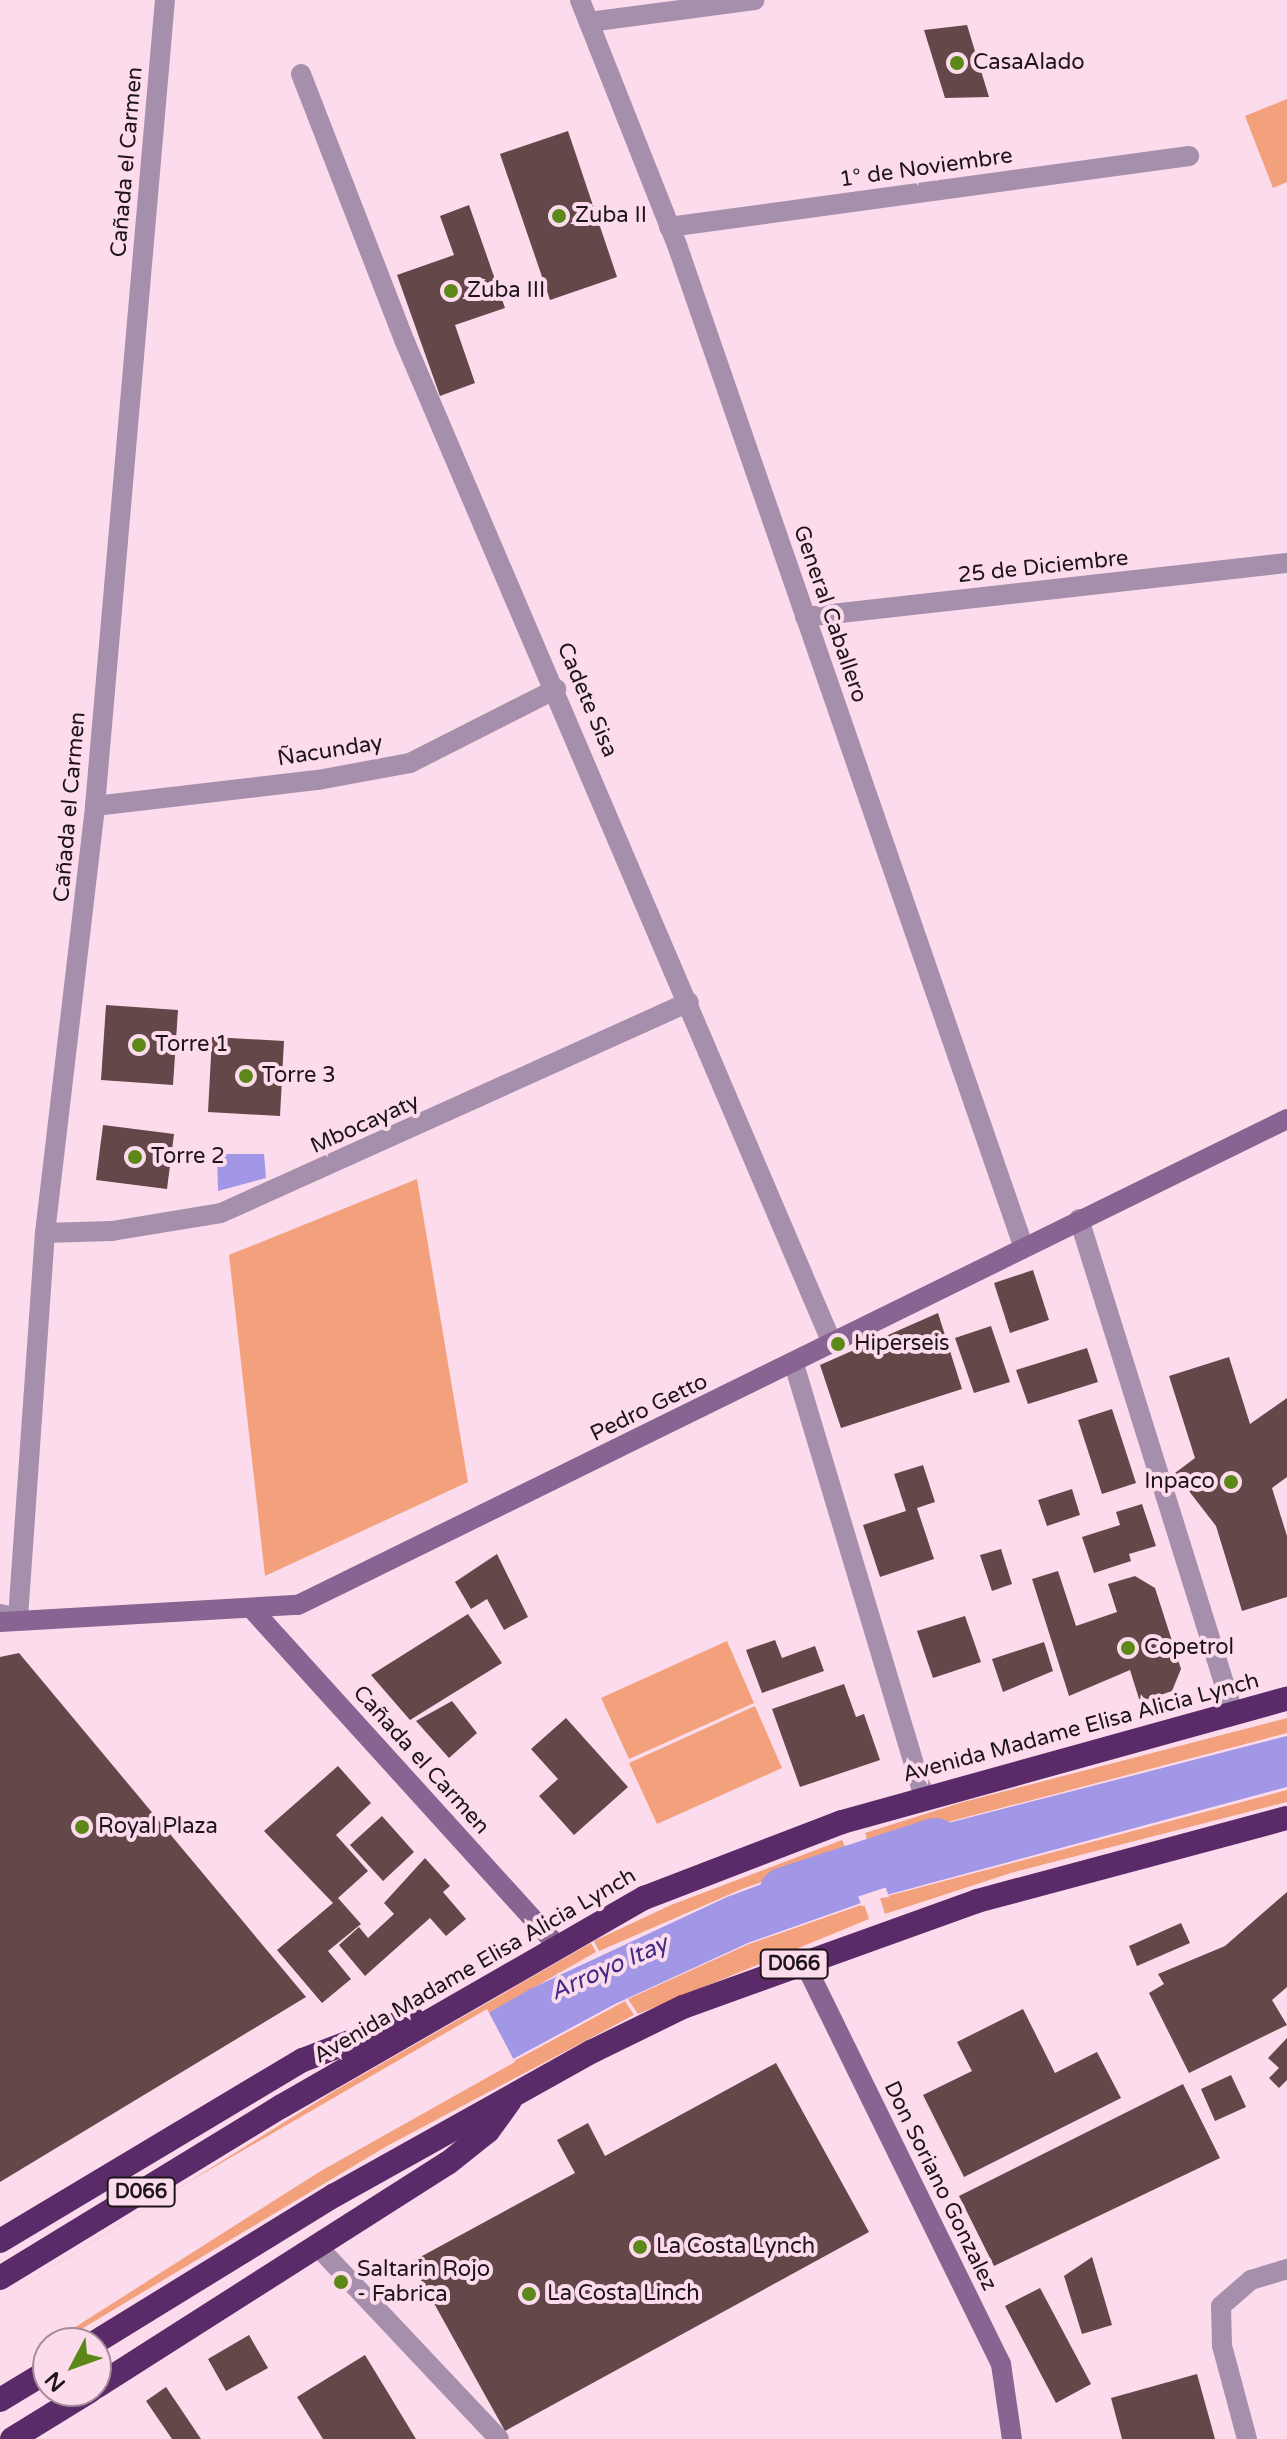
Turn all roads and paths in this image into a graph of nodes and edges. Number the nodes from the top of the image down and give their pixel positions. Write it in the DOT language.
graph roads {
  1 [pos="165,0"];
  2 [pos="580,0"];
  3 [pos="755,0"];
  4 [pos="589,22"];
  5 [pos="301,74"];
  6 [pos="1189,156"];
  7 [pos="669,227"];
  8 [pos="1287,563"];
  9 [pos="805,617"];
  10 [pos="556,689"];
  11 [pos="95,806"];
  12 [pos="689,1002"];
  13 [pos="1287,1119"];
  14 [pos="1079,1219"];
  15 [pos="45,1233"];
  16 [pos="1024,1248"];
  17 [pos="832,1343"];
  18 [pos="794,1364"];
  19 [pos="251,1608"];
  20 [pos="6,1618"];
  21 [pos="1287,1699"];
  22 [pos="1233,1712"];
  23 [pos="924,1798"];
  24 [pos="1287,1818"];
  25 [pos="556,1944"];
  26 [pos="803,1960"];
  27 [pos="460,2002"];
  28 [pos="515,2094"];
  29 [pos="0,2241"];
  30 [pos="320,2249"];
  31 [pos="1286,2270"];
  32 [pos="0,2278"];
  33 [pos="112,2332"];
  34 [pos="112,2377"];
  35 [pos="32,2381"];
  36 [pos="0,2400"];
  37 [pos="64,2407"];
  38 [pos="12,2439"];
  39 [pos="499,2439"];
  40 [pos="1012,2439"];
  41 [pos="1247,2439"];
  1 -- 11 [label="street, Cañada el Carmen"];
  2 -- 4 [label="street, General Caballero"];
  3 -- 4 [label="street"];
  4 -- 7 [label="street, General Caballero"];
  5 -- 10 [label="street, Cadete Sisa"];
  6 -- 7 [label="street, 1° de Noviembre"];
  7 -- 9 [label="street, General Caballero"];
  8 -- 9 [label="street, 25 de Diciembre"];
  9 -- 16 [label="street, General Caballero"];
  10 -- 11 [label="street, Ñacunday"];
  10 -- 12 [label="street, Cadete Sisa"];
  11 -- 15 [label="street, Cañada el Carmen"];
  12 -- 15 [label="street, Mbocayaty"];
  12 -- 17 [label="street, Cadete Sisa"];
  13 -- 14 [label="street, Pedro Getto"];
  14 -- 16 [label="street, Pedro Getto"];
  14 -- 22 [label="street"];
  15 -- 20 [label="street, Cañada el Carmen"];
  16 -- 17 [label="street, Pedro Getto"];
  17 -- 18 [label="street, Pedro Getto"];
  18 -- 19 [label="street, Pedro Getto"];
  18 -- 23 [label="street"];
  19 -- 20 [label="street, Pedro Getto"];
  19 -- 25 [label="street, Cañada el Carmen"];
  21 -- 22 [label="highway, Avenida Madame Elisa Alicia Lynch / D066"];
  22 -- 23 [label="highway, Avenida Madame Elisa Alicia Lynch / D066"];
  23 -- 25 [label="highway, Avenida Madame Elisa Alicia Lynch / D066"];
  24 -- 26 [label="highway, D066"];
  25 -- 27 [label="highway, Avenida Madame Elisa Alicia Lynch / D066"];
  26 -- 28 [label="highway, D066"];
  26 -- 40 [label="street, Don Soriano Gonzalez"];
  27 -- 29 [label="highway"];
  27 -- 32 [label="highway, Avenida Madame Elisa Alicia Lynch / D066"];
  28 -- 30 [label="highway"];
  28 -- 33 [label="highway, D066"];
  30 -- 34 [label="highway"];
  30 -- 39 [label="street"];
  31 -- 41 [label="street"];
  35 -- 36 [label="highway"];
  37 -- 38 [label="highway"];
}
